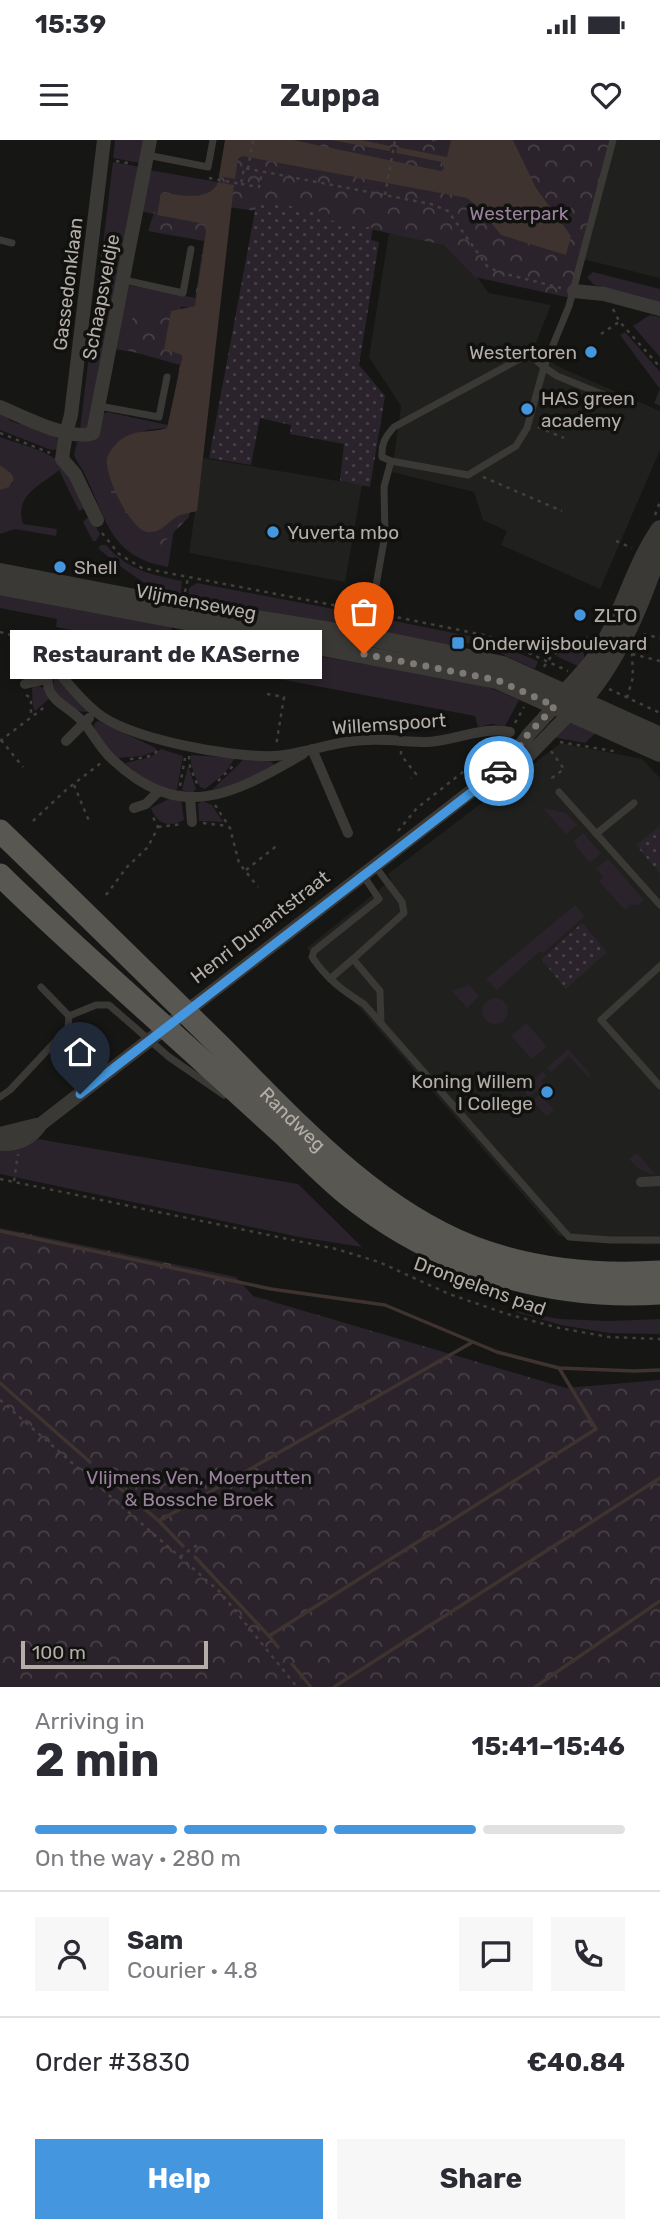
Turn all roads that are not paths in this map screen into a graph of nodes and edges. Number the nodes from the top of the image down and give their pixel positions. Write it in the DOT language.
graph roads {
  1 [pos="104,140"];
  2 [pos="150,140"];
  3 [pos="213,140"];
  4 [pos="613,140"];
  5 [pos="146,161"];
  6 [pos="0,240"];
  7 [pos="12,243"];
  8 [pos="191,250"];
  9 [pos="124,280"];
  10 [pos="574,291"];
  11 [pos="660,309"];
  12 [pos="544,367"];
  13 [pos="167,377"];
  14 [pos="624,403"];
  15 [pos="100,406"];
  16 [pos="0,407"];
  17 [pos="66,433"];
  18 [pos="391,461"];
  19 [pos="96,520"];
  20 [pos="657,524"];
  21 [pos="660,548"];
  22 [pos="0,572"];
  23 [pos="0,586"];
  24 [pos="365,645"];
  25 [pos="46,679"];
  26 [pos="588,680"];
  27 [pos="25,684"];
  28 [pos="568,703"];
  29 [pos="96,713"];
  30 [pos="83,722"];
  31 [pos="510,732"];
  32 [pos="528,734"];
  33 [pos="660,736"];
  34 [pos="66,741"];
  35 [pos="312,749"];
  36 [pos="660,753"];
  37 [pos="275,756"];
  38 [pos="507,765"];
  39 [pos="279,768"];
  40 [pos="158,792"];
  41 [pos="559,792"];
  42 [pos="190,797"];
  43 [pos="634,803"];
  44 [pos="134,808"];
  45 [pos="192,822"];
  46 [pos="0,831"];
  47 [pos="348,833"];
  48 [pos="596,834"];
  49 [pos="369,870"];
  50 [pos="0,875"];
  51 [pos="660,905"];
  52 [pos="354,959"];
  53 [pos="660,966"];
  54 [pos="330,979"];
  55 [pos="41,987"];
  56 [pos="69,1016"];
  57 [pos="381,1024"];
  58 [pos="660,1086"];
  59 [pos="0,1097"];
  60 [pos="41,1124"];
  61 [pos="0,1134"];
  62 [pos="284,1135"];
  63 [pos="0,1144"];
  64 [pos="660,1181"];
  65 [pos="640,1182"];
  66 [pos="660,1240"];
  67 [pos="660,1272"];
  68 [pos="660,1293"];
  1 -- 17 [label="street, Gassedonklaan"];
  2 -- 5 [label="street, Schaapsveldje"];
  3 -- 5 [label="lane"];
  4 -- 10 [label="lane"];
  5 -- 9 [label="street, Schaapsveldje"];
  6 -- 7 [label="lane"];
  8 -- 9 [label="lane"];
  9 -- 15 [label="street, Schaapsveldje"];
  10 -- 11 [label="street"];
  10 -- 12 [label="lane"];
  12 -- 14 [label="lane"];
  12 -- 18 [label="lane"];
  12 -- 18 [label="lane"];
  13 -- 15 [label="lane"];
  15 -- 17 [label="street, Schaapsveldje"];
  16 -- 17 [label="street"];
  17 -- 19 [label="street, Gassedonklaan"];
  18 -- 24 [label="lane"];
  20 -- 26 [label="street"];
  21 -- 26 [label="street"];
  22 -- 24 [label="street, Vlijmenseweg"];
  23 -- 24 [label="street, Vlijmenseweg"];
  24 -- 28 [label="street, Vlijmenseweg"];
  25 -- 27 [label="street"];
  25 -- 29 [label="street, Willemspoort"];
  25 -- 30 [label="street, Willemspoort"];
  26 -- 28 [label="street"];
  28 -- 32 [label="street, Henri Dunantstraat"];
  28 -- 33 [label="street, Vlijmenseweg"];
  28 -- 36 [label="street, Vlijmenseweg"];
  28 -- 38 [label="street, Henri Dunantstraat"];
  29 -- 30 [label="street"];
  29 -- 37 [label="street, Willemspoort"];
  30 -- 34 [label="street"];
  30 -- 40 [label="street, Willemspoort"];
  31 -- 32 [label="lane"];
  31 -- 35 [label="street, Willemspoort"];
  32 -- 38 [label="street, Henri Dunantstraat"];
  35 -- 37 [label="street, Willemspoort"];
  35 -- 39 [label="street, Willemspoort"];
  35 -- 47 [label="street, Willemspoort"];
  37 -- 39 [label="street"];
  38 -- 49 [label="street, Henri Dunantstraat"];
  39 -- 42 [label="street, Willemspoort"];
  40 -- 42 [label="street, Willemspoort"];
  40 -- 44 [label="street"];
  41 -- 48 [label="lane"];
  42 -- 45 [label="street"];
  43 -- 48 [label="lane"];
  46 -- 67 [label="main road, Randweg"];
  48 -- 51 [label="lane"];
  49 -- 52 [label="lane"];
  49 -- 54 [label="lane"];
  49 -- 60 [label="street, Henri Dunantstraat"];
  50 -- 62 [label="main road, Randweg"];
  52 -- 54 [label="lane"];
  52 -- 57 [label="lane"];
  53 -- 58 [label="lane"];
  54 -- 57 [label="lane"];
  55 -- 56 [label="lane"];
  56 -- 59 [label="lane"];
  56 -- 62 [label="lane"];
  57 -- 66 [label="lane"];
  60 -- 61 [label="street, Henri Dunantstraat"];
  60 -- 63 [label="street, Henri Dunantstraat"];
  62 -- 68 [label="main road, Randweg"];
  64 -- 65 [label="street"];
}
